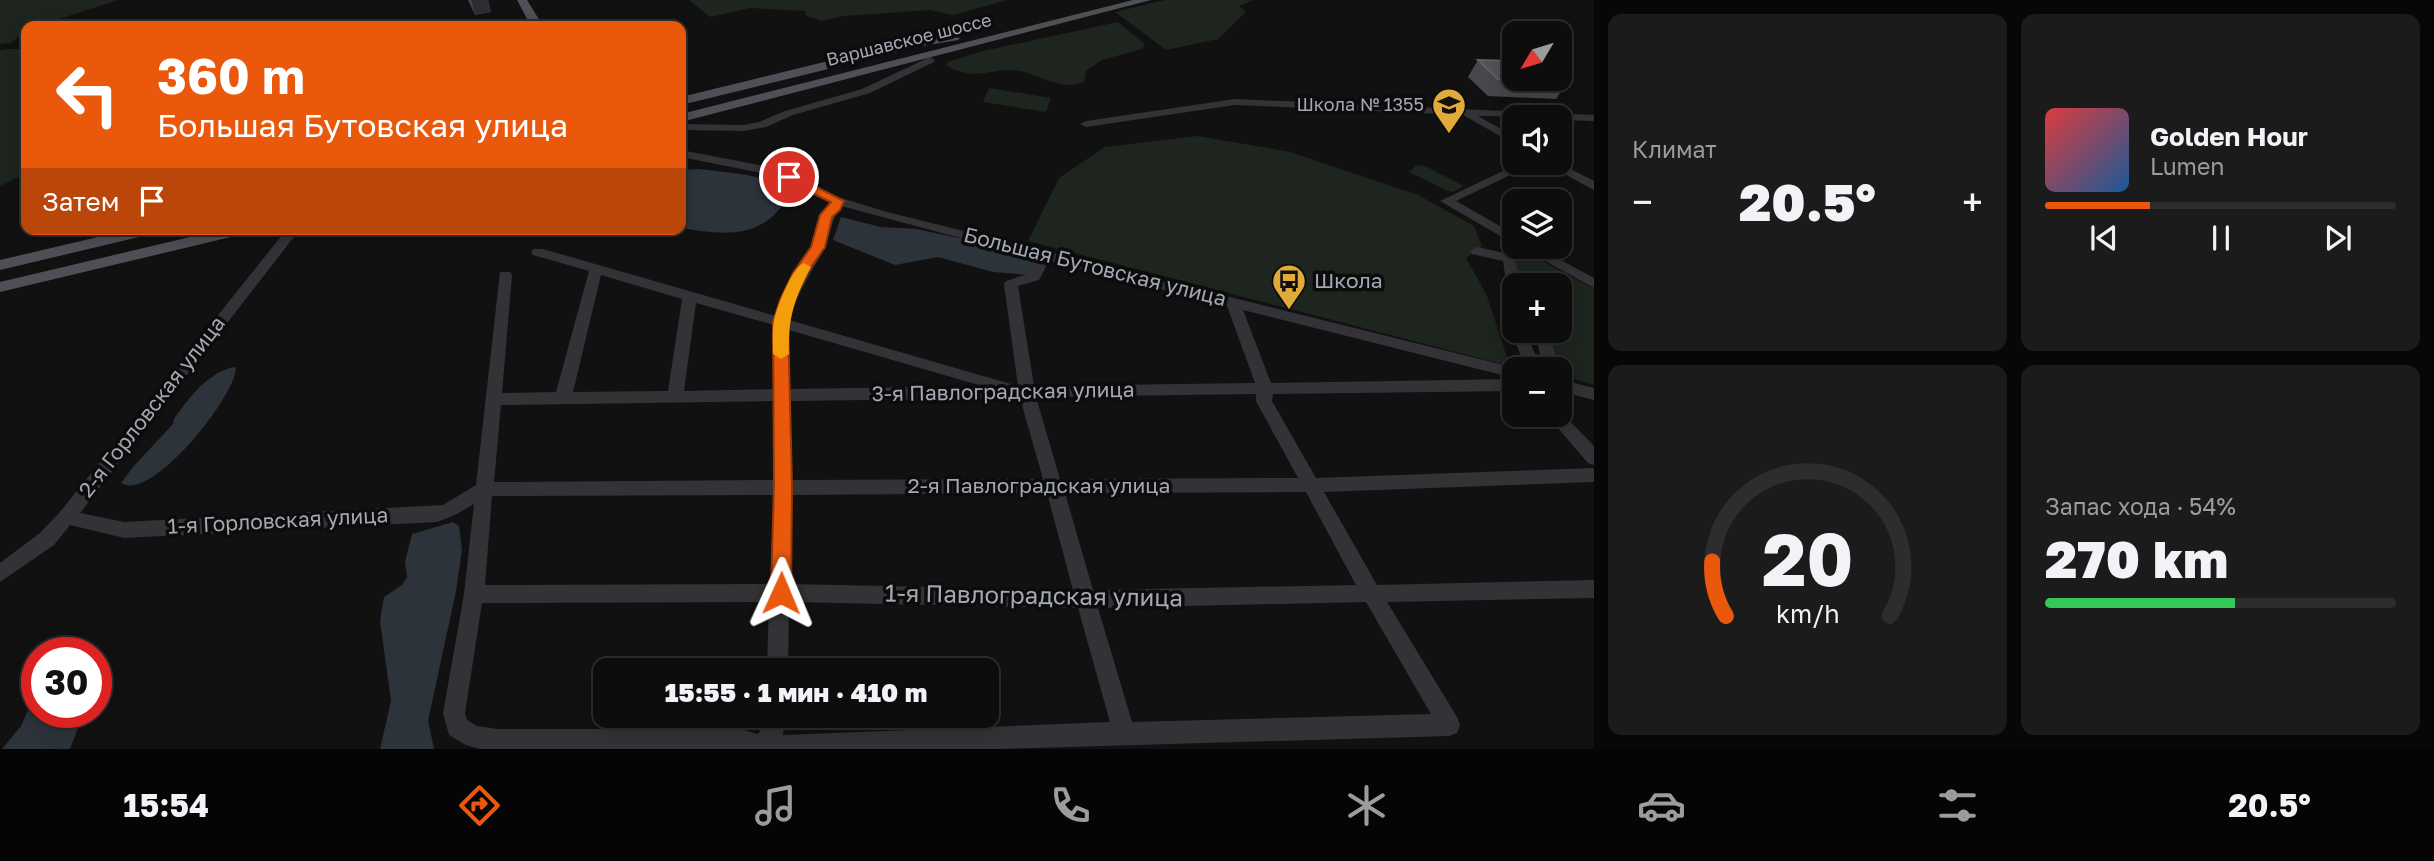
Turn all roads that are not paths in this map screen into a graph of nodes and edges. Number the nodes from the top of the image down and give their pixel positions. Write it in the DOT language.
graph roads {
  1 [pos="522,0"];
  2 [pos="531,0"];
  3 [pos="1120,0"];
  4 [pos="1146,0"];
  5 [pos="534,21"];
  6 [pos="544,21"];
  7 [pos="987,36"];
  8 [pos="930,60"];
  9 [pos="686,100"];
  10 [pos="692,109"];
  11 [pos="1462,113"];
  12 [pos="1594,118"];
  13 [pos="1086,124"];
  14 [pos="686,126"];
  15 [pos="686,127"];
  16 [pos="1502,135"];
  17 [pos="686,155"];
  18 [pos="1572,174"];
  19 [pos="1503,175"];
  20 [pos="1594,186"];
  21 [pos="837,201"];
  22 [pos="1502,233"];
  23 [pos="126,235"];
  24 [pos="177,235"];
  25 [pos="221,235"];
  26 [pos="289,235"];
  27 [pos="1477,251"];
  28 [pos="538,252"];
  29 [pos="1045,254"];
  30 [pos="1549,259"];
  31 [pos="0,265"];
  32 [pos="596,269"];
  33 [pos="1512,273"];
  34 [pos="505,275"];
  35 [pos="0,278"];
  36 [pos="1594,284"];
  37 [pos="0,287"];
  38 [pos="690,295"];
  39 [pos="1233,302"];
  40 [pos="781,322"];
  41 [pos="1524,344"];
  42 [pos="1530,357"];
  43 [pos="1502,370"];
  44 [pos="1502,385"];
  45 [pos="1265,388"];
  46 [pos="1572,388"];
  47 [pos="1027,393"];
  48 [pos="1594,394"];
  49 [pos="781,395"];
  50 [pos="675,397"];
  51 [pos="563,398"];
  52 [pos="493,399"];
  53 [pos="1567,427"];
  54 [pos="1594,458"];
  55 [pos="1594,475"];
  56 [pos="783,485"];
  57 [pos="1312,485"];
  58 [pos="1054,487"];
  59 [pos="484,489"];
  60 [pos="66,517"];
  61 [pos="0,574"];
  62 [pos="1594,589"];
  63 [pos="781,593"];
  64 [pos="474,594"];
  65 [pos="1372,595"];
  66 [pos="1087,599"];
  67 [pos="778,658"];
  68 [pos="774,728"];
  69 [pos="1124,733"];
  70 [pos="763,747"];
  1 -- 5 [label="main road"];
  2 -- 6 [label="main road"];
  3 -- 7 [label="main road, Варшавское шоссе"];
  4 -- 7 [label="main road, Варшавское шоссе"];
  7 -- 8 [label="main road"];
  7 -- 9 [label="main road"];
  7 -- 10 [label="main road, Варшавское шоссе"];
  8 -- 14 [label="main road"];
  8 -- 15 [label="street"];
  11 -- 12 [label="street"];
  11 -- 13 [label="street"];
  11 -- 16 [label="street"];
  17 -- 21 [label="street, Большая Бутовская улица"];
  18 -- 20 [label="street"];
  19 -- 22 [label="street"];
  21 -- 29 [label="street, Большая Бутовская улица"];
  21 -- 40 [label="street"];
  23 -- 31 [label="main road"];
  24 -- 35 [label="main road"];
  25 -- 37 [label="main road"];
  26 -- 60 [label="street, 2-я Горловская улица"];
  27 -- 33 [label="street"];
  28 -- 32 [label="street"];
  29 -- 39 [label="street, Большая Бутовская улица"];
  29 -- 47 [label="street"];
  30 -- 36 [label="street"];
  32 -- 38 [label="street"];
  32 -- 51 [label="street"];
  34 -- 52 [label="street"];
  38 -- 40 [label="street"];
  38 -- 50 [label="street"];
  39 -- 43 [label="street, Большая Бутовская улица"];
  39 -- 45 [label="street"];
  40 -- 47 [label="street"];
  40 -- 49 [label="street"];
  41 -- 42 [label="street"];
  44 -- 45 [label="street, 3-я Павлоградская улица"];
  45 -- 47 [label="street, 3-я Павлоградская улица"];
  45 -- 57 [label="street"];
  46 -- 48 [label="street"];
  47 -- 49 [label="street, 3-я Павлоградская улица"];
  47 -- 58 [label="street"];
  49 -- 50 [label="street, 3-я Павлоградская улица"];
  49 -- 56 [label="street"];
  50 -- 51 [label="street, 3-я Павлоградская улица"];
  51 -- 52 [label="street, 3-я Павлоградская улица"];
  52 -- 59 [label="street"];
  53 -- 54 [label="street"];
  55 -- 57 [label="street, 2-я Павлоградская улица"];
  56 -- 58 [label="street, 2-я Павлоградская улица"];
  56 -- 59 [label="street, 2-я Павлоградская улица"];
  56 -- 63 [label="street"];
  57 -- 58 [label="street, 2-я Павлоградская улица"];
  57 -- 65 [label="street"];
  58 -- 66 [label="street"];
  59 -- 60 [label="street, 1-я Горловская улица"];
  59 -- 64 [label="street"];
  60 -- 61 [label="street, 2-я Горловская улица"];
  62 -- 65 [label="street, 1-я Павлоградская улица"];
  63 -- 64 [label="street, 1-я Павлоградская улица"];
  63 -- 66 [label="street, 1-я Павлоградская улица"];
  63 -- 67 [label="street"];
  64 -- 70 [label="street"];
  65 -- 66 [label="street, 1-я Павлоградская улица"];
  65 -- 69 [label="street"];
  66 -- 69 [label="street"];
  68 -- 70 [label="street"];
  69 -- 70 [label="street"];
}
